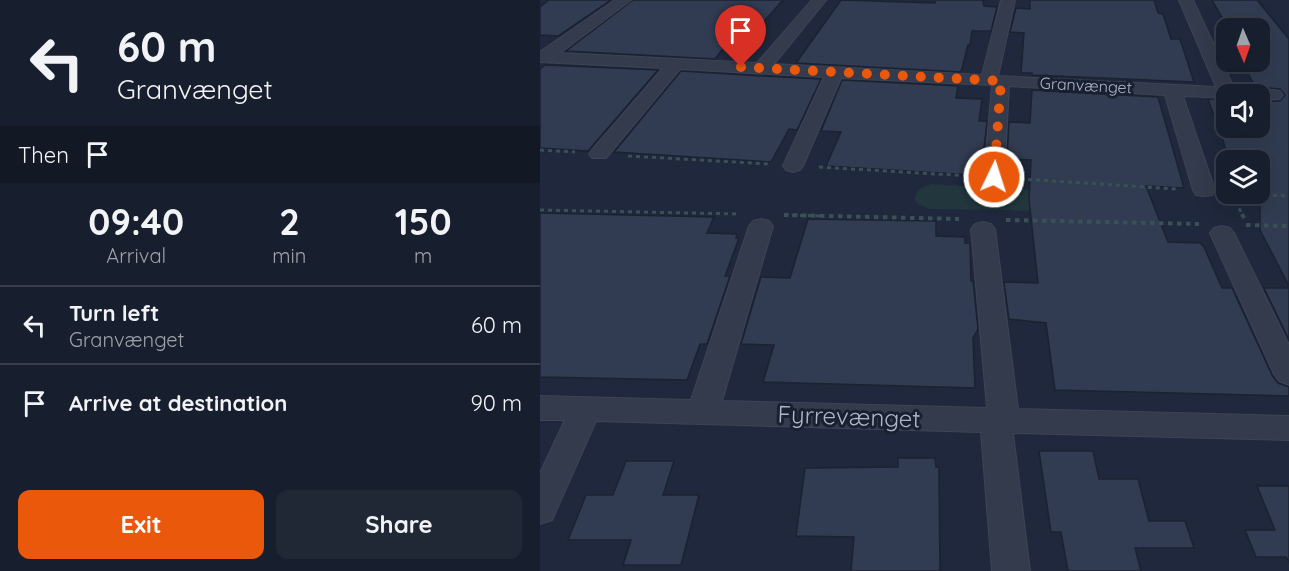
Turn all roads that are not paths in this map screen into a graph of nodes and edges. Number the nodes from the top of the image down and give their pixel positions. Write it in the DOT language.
graph roads {
  1 [pos="624,0"];
  2 [pos="819,0"];
  3 [pos="1008,0"];
  4 [pos="1186,0"];
  5 [pos="542,57"];
  6 [pos="676,64"];
  7 [pos="762,68"];
  8 [pos="835,72"];
  9 [pos="995,80"];
  10 [pos="1223,84"];
  11 [pos="1172,89"];
  12 [pos="1216,91"];
  13 [pos="1270,94"];
  14 [pos="1274,94"];
  15 [pos="599,154"];
  16 [pos="793,166"];
  17 [pos="994,177"];
  18 [pos="1204,190"];
  19 [pos="762,218"];
  20 [pos="982,223"];
  21 [pos="1220,227"];
  22 [pos="1289,374"];
  23 [pos="540,408"];
  24 [pos="586,409"];
  25 [pos="703,412"];
  26 [pos="1000,420"];
  27 [pos="1289,428"];
  28 [pos="540,509"];
  29 [pos="1011,571"];
  1 -- 5 [label="street, Granvænget"];
  2 -- 7 [label="street"];
  3 -- 9 [label="street"];
  4 -- 10 [label="street"];
  5 -- 6 [label="street, Granvænget"];
  6 -- 7 [label="street, Granvænget"];
  6 -- 15 [label="street"];
  7 -- 8 [label="street, Granvænget"];
  8 -- 9 [label="street, Granvænget"];
  8 -- 16 [label="street"];
  9 -- 11 [label="street, Granvænget"];
  9 -- 17 [label="street"];
  11 -- 12 [label="street, Granvænget"];
  11 -- 18 [label="street"];
  13 -- 14 [label="street, Granvænget"];
  19 -- 25 [label="street"];
  20 -- 26 [label="street"];
  21 -- 22 [label="street"];
  23 -- 24 [label="street, Fyrrevænget"];
  24 -- 25 [label="street, Fyrrevænget"];
  24 -- 28 [label="street"];
  25 -- 26 [label="street, Fyrrevænget"];
  26 -- 27 [label="street, Fyrrevænget"];
  26 -- 29 [label="street"];
}
